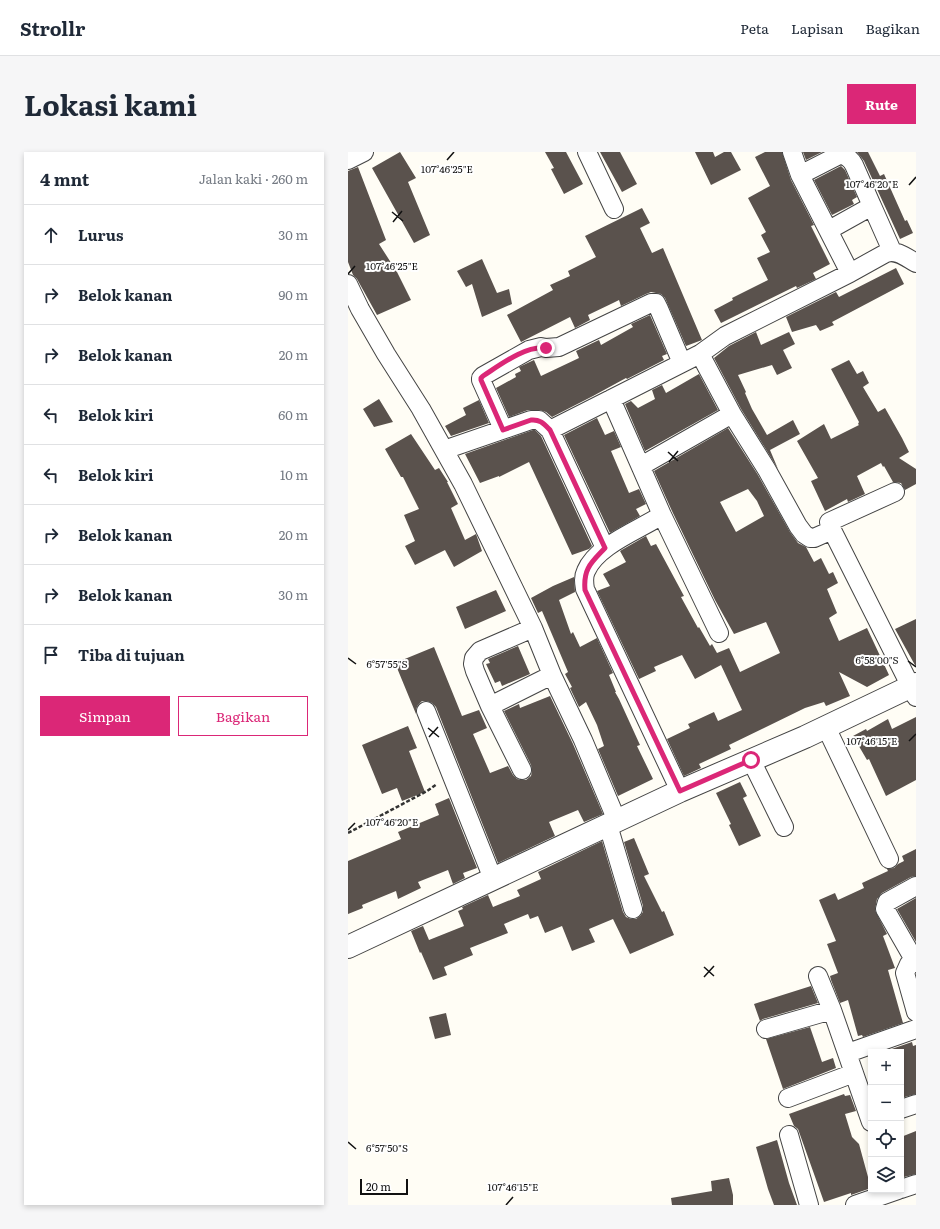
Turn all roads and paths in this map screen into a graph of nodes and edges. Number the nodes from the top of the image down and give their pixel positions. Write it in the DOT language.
graph roads {
  1 [pos="587,152"];
  2 [pos="792,152"];
  3 [pos="800,176"];
  4 [pos="872,206"];
  5 [pos="614,209"];
  6 [pos="829,230"];
  7 [pos="892,251"];
  8 [pos="916,264"];
  9 [pos="850,273"];
  10 [pos="348,284"];
  11 [pos="700,354"];
  12 [pos="682,363"];
  13 [pos="611,399"];
  14 [pos="732,414"];
  15 [pos="503,430"];
  16 [pos="550,430"];
  17 [pos="444,450"];
  18 [pos="641,466"];
  19 [pos="895,492"];
  20 [pos="662,515"];
  21 [pos="832,530"];
  22 [pos="605,548"];
  23 [pos="532,628"];
  24 [pos="719,633"];
  25 [pos="552,675"];
  26 [pos="914,689"];
  27 [pos="490,706"];
  28 [pos="426,711"];
  29 [pos="826,727"];
  30 [pos="751,760"];
  31 [pos="522,770"];
  32 [pos="452,773"];
  33 [pos="680,791"];
  34 [pos="612,823"];
  35 [pos="784,827"];
  36 [pos="348,833"];
  37 [pos="889,859"];
  38 [pos="493,879"];
  39 [pos="916,886"];
  40 [pos="633,909"];
  41 [pos="348,947"];
  42 [pos="915,960"];
  43 [pos="818,976"];
  44 [pos="832,1010"];
  45 [pos="916,1012"];
  46 [pos="766,1029"];
  47 [pos="916,1030"];
  48 [pos="848,1053"];
  49 [pos="854,1072"];
  50 [pos="788,1098"];
  51 [pos="916,1104"];
  52 [pos="904,1108"];
  53 [pos="868,1112"];
  54 [pos="788,1135"];
  55 [pos="916,1184"];
  56 [pos="904,1189"];
  57 [pos="895,1193"];
  58 [pos="809,1205"];
  59 [pos="855,1205"];
  1 -- 5 [label="street"];
  2 -- 3 [label="street"];
  3 -- 4 [label="street"];
  3 -- 6 [label="street"];
  4 -- 6 [label="street"];
  4 -- 7 [label="street"];
  6 -- 9 [label="street"];
  7 -- 8 [label="street"];
  7 -- 9 [label="street"];
  9 -- 11 [label="street"];
  10 -- 17 [label="street"];
  11 -- 12 [label="street"];
  11 -- 14 [label="street"];
  12 -- 13 [label="street"];
  12 -- 15 [label="street"];
  13 -- 16 [label="street"];
  13 -- 18 [label="street"];
  14 -- 18 [label="street"];
  14 -- 21 [label="street"];
  15 -- 16 [label="street"];
  15 -- 17 [label="street"];
  16 -- 22 [label="street"];
  17 -- 23 [label="street"];
  18 -- 20 [label="street"];
  19 -- 21 [label="street"];
  20 -- 22 [label="street"];
  20 -- 24 [label="street"];
  21 -- 26 [label="street"];
  22 -- 33 [label="street"];
  23 -- 25 [label="street"];
  23 -- 27 [label="street"];
  25 -- 27 [label="street"];
  25 -- 34 [label="street"];
  26 -- 29 [label="street"];
  27 -- 31 [label="street"];
  28 -- 32 [label="street"];
  29 -- 30 [label="street"];
  29 -- 37 [label="street"];
  30 -- 33 [label="street"];
  30 -- 35 [label="street"];
  32 -- 36 [label="path"];
  32 -- 38 [label="street"];
  33 -- 34 [label="street"];
  34 -- 38 [label="street"];
  34 -- 40 [label="street"];
  38 -- 41 [label="street"];
  39 -- 42 [label="street"];
  42 -- 45 [label="street"];
  43 -- 44 [label="street"];
  44 -- 46 [label="street"];
  44 -- 48 [label="street"];
  47 -- 48 [label="street"];
  48 -- 49 [label="street"];
  49 -- 50 [label="street"];
  49 -- 53 [label="street"];
  51 -- 52 [label="street"];
  54 -- 58 [label="street"];
  55 -- 56 [label="street"];
  57 -- 59 [label="street"];
}
